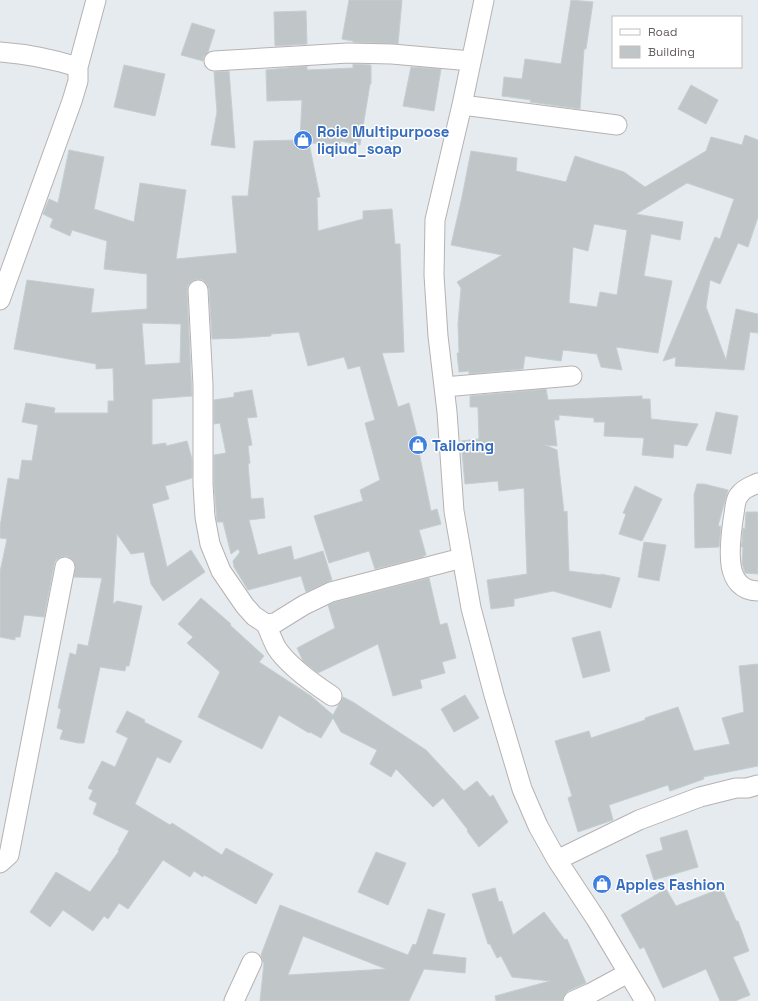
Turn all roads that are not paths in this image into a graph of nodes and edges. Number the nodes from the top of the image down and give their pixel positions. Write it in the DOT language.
graph roads {
  1 [pos="96,0"];
  2 [pos="484,0"];
  3 [pos="0,52"];
  4 [pos="471,60"];
  5 [pos="214,61"];
  6 [pos="78,67"];
  7 [pos="462,105"];
  8 [pos="617,125"];
  9 [pos="198,290"];
  10 [pos="0,300"];
  11 [pos="572,376"];
  12 [pos="444,387"];
  13 [pos="758,483"];
  14 [pos="462,558"];
  15 [pos="65,567"];
  16 [pos="758,591"];
  17 [pos="266,624"];
  18 [pos="332,696"];
  19 [pos="758,785"];
  20 [pos="557,860"];
  21 [pos="0,863"];
  22 [pos="252,962"];
  23 [pos="628,973"];
  24 [pos="234,1001"];
  25 [pos="573,1001"];
  26 [pos="645,1001"];
  1 -- 6 [label="street"];
  2 -- 4 [label="street"];
  3 -- 6 [label="street"];
  4 -- 5 [label="street"];
  4 -- 7 [label="street"];
  6 -- 10 [label="street"];
  7 -- 8 [label="street"];
  7 -- 12 [label="street"];
  9 -- 17 [label="street"];
  11 -- 12 [label="street"];
  12 -- 14 [label="street"];
  13 -- 16 [label="street"];
  14 -- 17 [label="street"];
  14 -- 20 [label="street"];
  15 -- 21 [label="street"];
  17 -- 18 [label="street"];
  19 -- 20 [label="street"];
  20 -- 23 [label="street"];
  22 -- 24 [label="street"];
  23 -- 25 [label="street"];
  23 -- 26 [label="street"];
}
